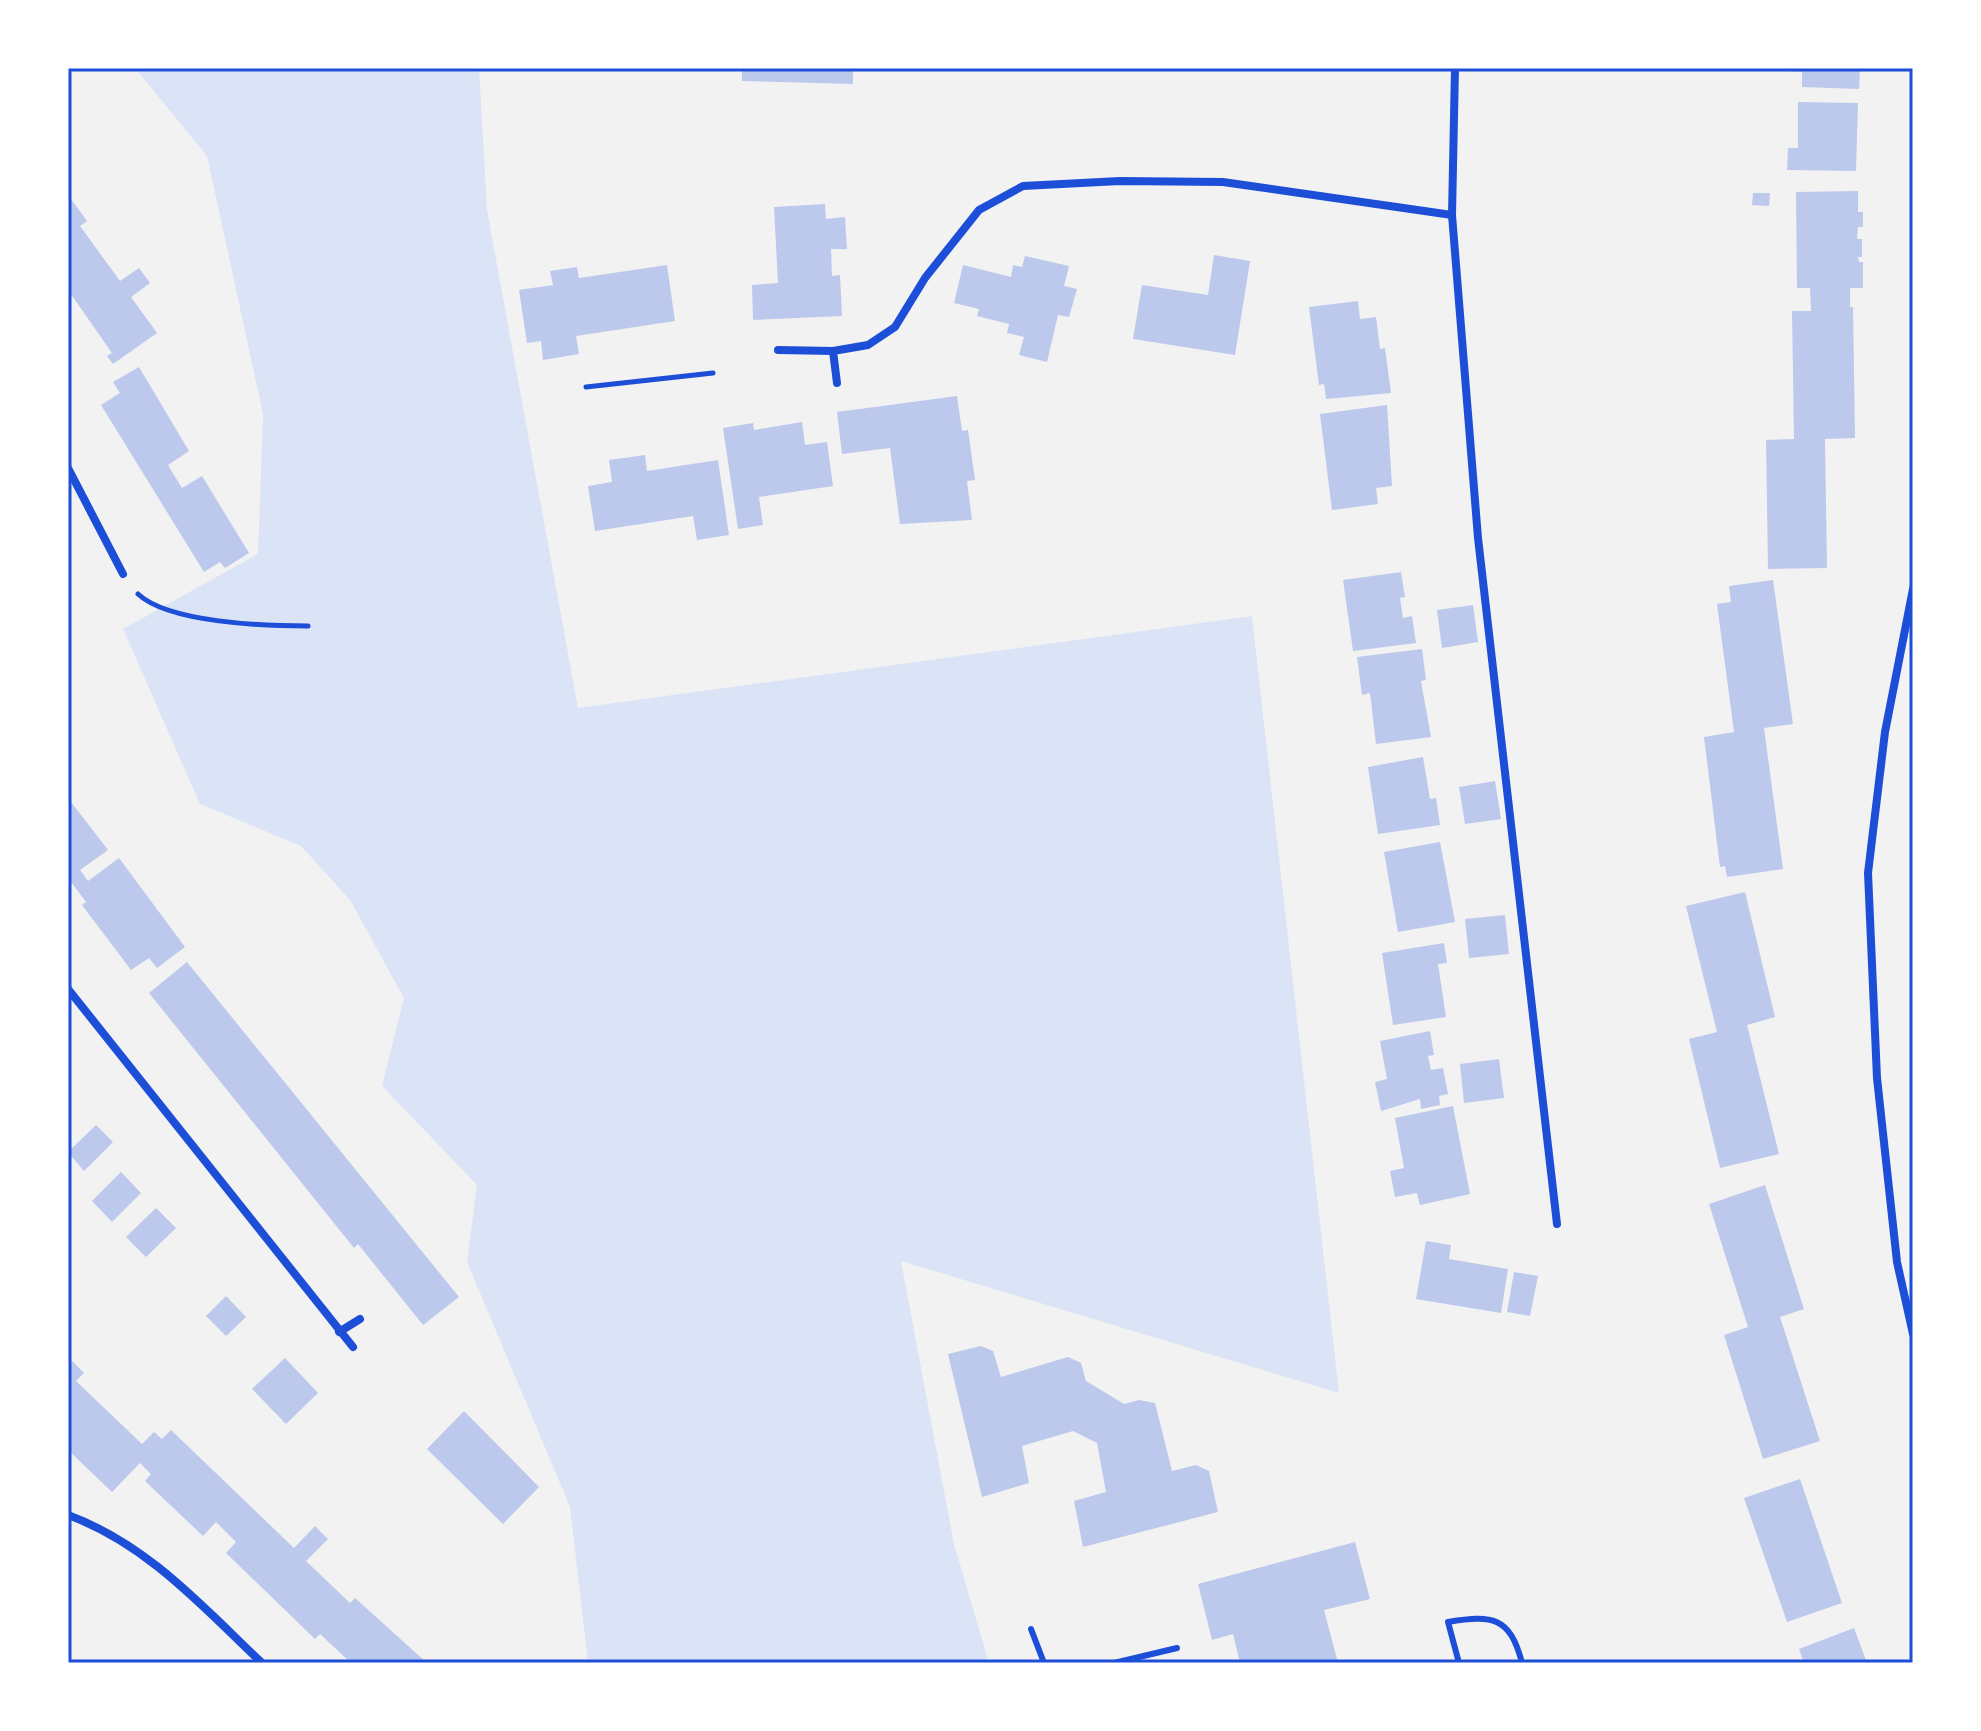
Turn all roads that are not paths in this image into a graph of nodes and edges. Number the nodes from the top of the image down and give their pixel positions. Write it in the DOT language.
graph roads {
  1 [pos="1455,68"];
  2 [pos="1452,215"];
  3 [pos="778,350"];
  4 [pos="833,351"];
  5 [pos="837,383"];
  6 [pos="68,468"];
  7 [pos="123,574"];
  8 [pos="1913,589"];
  9 [pos="68,989"];
  10 [pos="1557,1224"];
  11 [pos="360,1319"];
  12 [pos="339,1332"];
  13 [pos="1913,1334"];
  14 [pos="353,1347"];
  15 [pos="68,1515"];
  16 [pos="1031,1629"];
  17 [pos="1177,1648"];
  18 [pos="262,1663"];
  19 [pos="1044,1663"];
  20 [pos="1114,1663"];
  21 [pos="1459,1663"];
  22 [pos="1522,1663"];
  1 -- 2 [label="street"];
  2 -- 4 [label="street"];
  2 -- 10 [label="street"];
  3 -- 4 [label="street"];
  4 -- 5 [label="street"];
  6 -- 7 [label="street"];
  8 -- 13 [label="street"];
  9 -- 12 [label="street"];
  11 -- 12 [label="street"];
  12 -- 14 [label="street"];
  15 -- 18 [label="street"];
  16 -- 19 [label="lane"];
  17 -- 20 [label="lane"];
  21 -- 22 [label="lane"];
}
